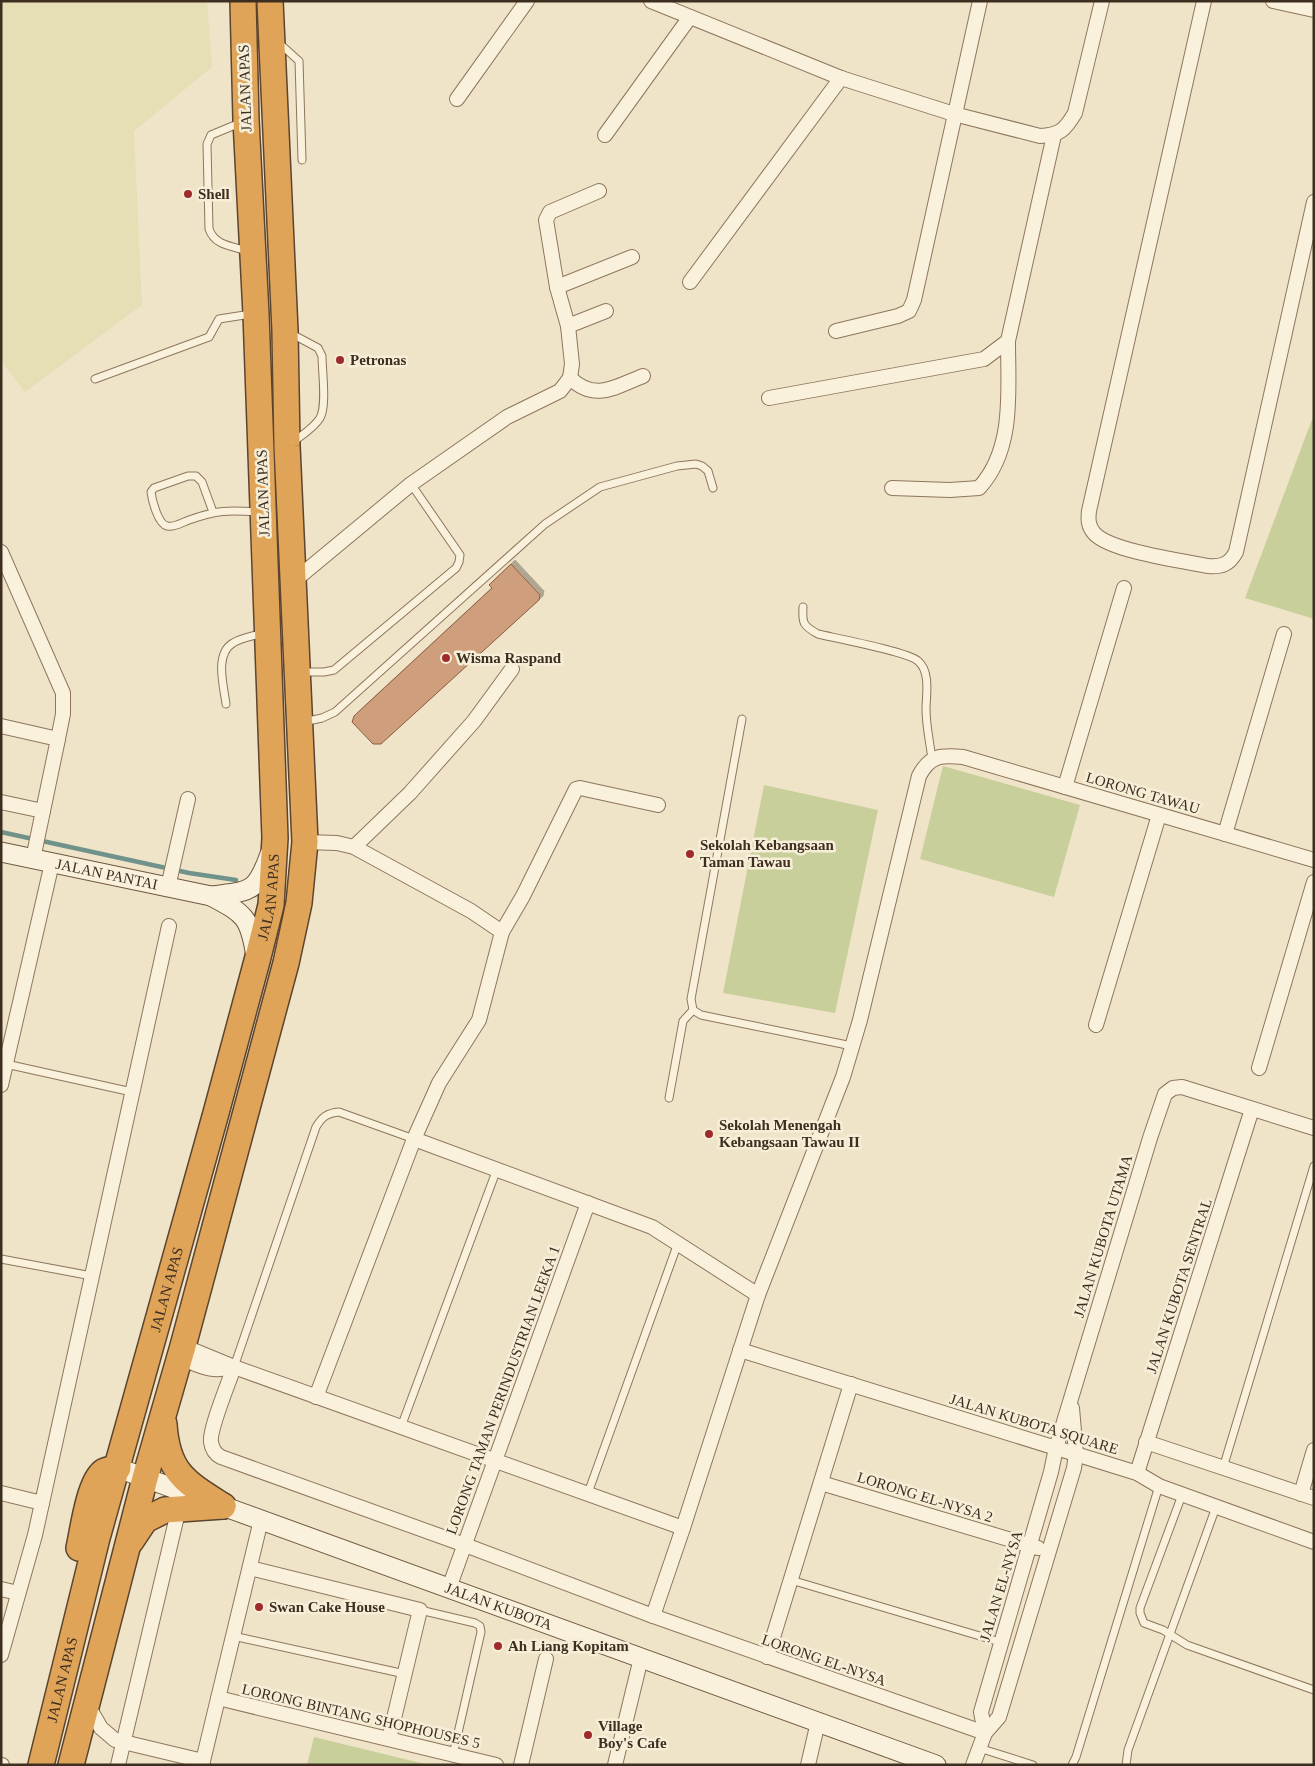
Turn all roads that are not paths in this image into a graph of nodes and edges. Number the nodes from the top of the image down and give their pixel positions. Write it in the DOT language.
graph roads {
  1 [pos="242,1"];
  2 [pos="270,1"];
  3 [pos="526,1"];
  4 [pos="651,1"];
  5 [pos="980,1"];
  6 [pos="1102,1"];
  7 [pos="1204,1"];
  8 [pos="1273,1"];
  9 [pos="1314,10"];
  10 [pos="690,17"];
  11 [pos="271,36"];
  12 [pos="841,78"];
  13 [pos="458,99"];
  14 [pos="954,114"];
  15 [pos="246,120"];
  16 [pos="605,135"];
  17 [pos="1054,135"];
  18 [pos="302,160"];
  19 [pos="599,191"];
  20 [pos="1314,202"];
  21 [pos="253,252"];
  22 [pos="632,257"];
  23 [pos="690,282"];
  24 [pos="556,287"];
  25 [pos="606,311"];
  26 [pos="256,314"];
  27 [pos="568,326"];
  28 [pos="285,331"];
  29 [pos="836,331"];
  30 [pos="1008,341"];
  31 [pos="643,376"];
  32 [pos="570,378"];
  33 [pos="94,379"];
  34 [pos="769,398"];
  35 [pos="287,446"];
  36 [pos="411,484"];
  37 [pos="713,488"];
  38 [pos="892,488"];
  39 [pos="213,512"];
  40 [pos="264,513"];
  41 [pos="1,552"];
  42 [pos="294,581"];
  43 [pos="1124,588"];
  44 [pos="803,607"];
  45 [pos="268,632"];
  46 [pos="1284,634"];
  47 [pos="512,669"];
  48 [pos="296,672"];
  49 [pos="226,704"];
  50 [pos="742,719"];
  51 [pos="300,723"];
  52 [pos="1,726"];
  53 [pos="58,739"];
  54 [pos="932,759"];
  55 [pos="1065,787"];
  56 [pos="188,799"];
  57 [pos="1,802"];
  58 [pos="658,805"];
  59 [pos="1160,814"];
  60 [pos="41,818"];
  61 [pos="1225,834"];
  62 [pos="275,838"];
  63 [pos="304,842"];
  64 [pos="354,847"];
  65 [pos="1,852"];
  66 [pos="34,854"];
  67 [pos="1314,860"];
  68 [pos="52,864"];
  69 [pos="170,882"];
  70 [pos="1314,882"];
  71 [pos="211,896"];
  72 [pos="169,926"];
  73 [pos="502,932"];
  74 [pos="257,961"];
  75 [pos="692,1010"];
  76 [pos="1096,1025"];
  77 [pos="852,1046"];
  78 [pos="6,1064"];
  79 [pos="1259,1068"];
  80 [pos="1,1085"];
  81 [pos="132,1092"];
  82 [pos="669,1098"];
  83 [pos="1252,1109"];
  84 [pos="1314,1128"];
  85 [pos="414,1139"];
  86 [pos="1314,1166"];
  87 [pos="497,1169"];
  88 [pos="588,1203"];
  89 [pos="218,1213"];
  90 [pos="678,1243"];
  91 [pos="1,1259"];
  92 [pos="92,1276"];
  93 [pos="758,1295"];
  94 [pos="153,1339"];
  95 [pos="740,1350"];
  96 [pos="182,1352"];
  97 [pos="234,1367"];
  98 [pos="852,1384"];
  99 [pos="316,1397"];
  100 [pos="1071,1398"];
  101 [pos="163,1414"];
  102 [pos="401,1427"];
  103 [pos="1146,1442"];
  104 [pos="1056,1448"];
  105 [pos="1314,1450"];
  106 [pos="1076,1454"];
  107 [pos="495,1460"];
  108 [pos="118,1468"];
  109 [pos="1223,1468"];
  110 [pos="1137,1473"];
  111 [pos="145,1478"];
  112 [pos="821,1483"];
  113 [pos="1159,1486"];
  114 [pos="1,1493"];
  115 [pos="588,1493"];
  116 [pos="1182,1494"];
  117 [pos="1307,1496"];
  118 [pos="42,1503"];
  119 [pos="223,1506"];
  120 [pos="1216,1507"];
  121 [pos="178,1508"];
  122 [pos="261,1520"];
  123 [pos="683,1528"];
  124 [pos="1314,1542"];
  125 [pos="465,1545"];
  126 [pos="1030,1546"];
  127 [pos="126,1548"];
  128 [pos="1049,1551"];
  129 [pos="250,1568"];
  130 [pos="791,1580"];
  131 [pos="450,1584"];
  132 [pos="1,1589"];
  133 [pos="18,1593"];
  134 [pos="420,1610"];
  135 [pos="653,1616"];
  136 [pos="1170,1634"];
  137 [pos="233,1636"];
  138 [pos="1000,1642"];
  139 [pos="1,1655"];
  140 [pos="767,1657"];
  141 [pos="641,1658"];
  142 [pos="546,1659"];
  143 [pos="405,1674"];
  144 [pos="1314,1690"];
  145 [pos="218,1698"];
  146 [pos="86,1702"];
  147 [pos="818,1722"];
  148 [pos="984,1733"];
  149 [pos="389,1739"];
  150 [pos="123,1744"];
  151 [pos="979,1748"];
  152 [pos="453,1755"];
  153 [pos="202,1763"];
  154 [pos="41,1765"];
  155 [pos="71,1765"];
  156 [pos="118,1765"];
  157 [pos="496,1765"];
  158 [pos="521,1765"];
  159 [pos="615,1765"];
  160 [pos="808,1765"];
  161 [pos="936,1765"];
  162 [pos="973,1765"];
  163 [pos="1032,1765"];
  164 [pos="1072,1765"];
  165 [pos="1126,1765"];
  1 -- 15 [label="highway, JALAN APAS"];
  2 -- 11 [label="highway, JALAN APAS"];
  3 -- 13 [label="street"];
  4 -- 10 [label="street"];
  5 -- 14 [label="street"];
  6 -- 17 [label="street"];
  7 -- 20 [label="street"];
  8 -- 9 [label="street"];
  10 -- 12 [label="street"];
  10 -- 16 [label="street"];
  11 -- 18 [label="lane"];
  11 -- 28 [label="highway, JALAN APAS"];
  12 -- 14 [label="street"];
  12 -- 23 [label="street"];
  14 -- 17 [label="street"];
  14 -- 29 [label="street"];
  15 -- 21 [label="highway, JALAN APAS"];
  15 -- 21 [label="lane"];
  17 -- 30 [label="street"];
  19 -- 24 [label="street"];
  21 -- 26 [label="highway, JALAN APAS"];
  22 -- 24 [label="street"];
  24 -- 27 [label="street"];
  25 -- 27 [label="street"];
  26 -- 33 [label="lane"];
  26 -- 40 [label="highway, JALAN APAS"];
  27 -- 32 [label="street"];
  28 -- 35 [label="highway, JALAN APAS"];
  28 -- 35 [label="lane"];
  30 -- 34 [label="street"];
  30 -- 38 [label="street"];
  31 -- 32 [label="street"];
  32 -- 36 [label="street"];
  35 -- 42 [label="highway, JALAN APAS"];
  36 -- 42 [label="street"];
  36 -- 48 [label="lane"];
  37 -- 51 [label="lane"];
  39 -- 39 [label="lane"];
  39 -- 40 [label="lane"];
  40 -- 45 [label="highway, JALAN APAS"];
  41 -- 53 [label="street"];
  42 -- 48 [label="highway, JALAN APAS"];
  43 -- 55 [label="street"];
  44 -- 54 [label="lane"];
  45 -- 49 [label="lane"];
  45 -- 62 [label="highway, JALAN APAS"];
  46 -- 61 [label="street"];
  47 -- 64 [label="street"];
  48 -- 51 [label="highway, JALAN APAS"];
  50 -- 75 [label="lane"];
  51 -- 63 [label="highway, JALAN APAS"];
  52 -- 53 [label="street"];
  53 -- 60 [label="street"];
  54 -- 55 [label="street, LORONG TAWAU"];
  54 -- 77 [label="street"];
  55 -- 59 [label="street, LORONG TAWAU"];
  56 -- 69 [label="street"];
  57 -- 60 [label="street"];
  58 -- 73 [label="street"];
  59 -- 61 [label="street, LORONG TAWAU"];
  59 -- 76 [label="street"];
  60 -- 66 [label="street"];
  61 -- 67 [label="street, LORONG TAWAU"];
  62 -- 71 [label="street"];
  62 -- 74 [label="highway, JALAN APAS"];
  63 -- 64 [label="street"];
  63 -- 89 [label="highway, JALAN APAS"];
  64 -- 73 [label="street"];
  65 -- 66 [label="street, JALAN PANTAI"];
  66 -- 68 [label="street, JALAN PANTAI"];
  68 -- 69 [label="street, JALAN PANTAI"];
  68 -- 78 [label="street"];
  69 -- 71 [label="street, JALAN PANTAI"];
  70 -- 79 [label="street"];
  71 -- 74 [label="street"];
  72 -- 81 [label="street"];
  73 -- 85 [label="street"];
  74 -- 94 [label="highway, JALAN APAS"];
  75 -- 77 [label="lane"];
  75 -- 82 [label="lane"];
  77 -- 93 [label="street"];
  78 -- 80 [label="street"];
  78 -- 81 [label="lane"];
  81 -- 92 [label="street"];
  83 -- 84 [label="street"];
  83 -- 100 [label="street, JALAN KUBOTA UTAMA"];
  83 -- 103 [label="street, JALAN KUBOTA SENTRAL"];
  85 -- 87 [label="street"];
  85 -- 97 [label="lane"];
  85 -- 99 [label="street"];
  86 -- 109 [label="lane"];
  87 -- 88 [label="street"];
  87 -- 102 [label="lane"];
  88 -- 90 [label="street"];
  88 -- 107 [label="street, LORONG TAMAN PERINDUSTRIAN LEEKA 1"];
  89 -- 94 [label="highway"];
  89 -- 96 [label="highway, JALAN APAS"];
  90 -- 93 [label="street"];
  90 -- 115 [label="lane"];
  91 -- 92 [label="lane"];
  92 -- 118 [label="street"];
  93 -- 95 [label="street"];
  94 -- 108 [label="highway, JALAN APAS"];
  95 -- 98 [label="street, JALAN KUBOTA SQUARE"];
  95 -- 123 [label="street"];
  96 -- 97 [label="street"];
  96 -- 101 [label="highway, JALAN APAS"];
  97 -- 99 [label="street"];
  97 -- 125 [label="street, LORONG EL-NYSA"];
  98 -- 104 [label="street, JALAN KUBOTA SQUARE"];
  98 -- 112 [label="street"];
  99 -- 102 [label="street"];
  100 -- 104 [label="street, JALAN KUBOTA UTAMA"];
  100 -- 106 [label="street, JALAN KUBOTA UTAMA"];
  101 -- 111 [label="highway, JALAN APAS"];
  101 -- 119 [label="highway"];
  102 -- 107 [label="street"];
  103 -- 109 [label="street"];
  103 -- 110 [label="street, JALAN KUBOTA SENTRAL"];
  104 -- 106 [label="street, JALAN KUBOTA SQUARE"];
  104 -- 126 [label="street, JALAN EL-NYSA"];
  105 -- 117 [label="street"];
  106 -- 110 [label="street, JALAN KUBOTA SQUARE"];
  106 -- 128 [label="street, JALAN EL-NYSA"];
  107 -- 115 [label="street"];
  107 -- 125 [label="street, LORONG TAMAN PERINDUSTRIAN LEEKA 1"];
  108 -- 111 [label="street, JALAN KUBOTA"];
  108 -- 154 [label="highway, JALAN APAS"];
  109 -- 117 [label="street"];
  110 -- 113 [label="street, JALAN KUBOTA SQUARE"];
  111 -- 119 [label="street, JALAN KUBOTA"];
  111 -- 127 [label="highway, JALAN APAS"];
  112 -- 126 [label="street, LORONG EL-NYSA 2"];
  112 -- 130 [label="street"];
  113 -- 116 [label="street, JALAN KUBOTA SQUARE"];
  113 -- 164 [label="lane"];
  114 -- 118 [label="street"];
  115 -- 123 [label="street"];
  116 -- 120 [label="street, JALAN KUBOTA SQUARE"];
  116 -- 136 [label="lane"];
  118 -- 133 [label="street"];
  119 -- 121 [label="highway"];
  119 -- 122 [label="street, JALAN KUBOTA"];
  120 -- 124 [label="street, JALAN KUBOTA SQUARE"];
  120 -- 136 [label="lane"];
  121 -- 127 [label="highway"];
  121 -- 150 [label="street"];
  122 -- 129 [label="street"];
  122 -- 131 [label="street, JALAN KUBOTA"];
  123 -- 135 [label="street"];
  125 -- 131 [label="street, LORONG TAMAN PERINDUSTRIAN LEEKA 1"];
  125 -- 135 [label="street, LORONG EL-NYSA"];
  126 -- 128 [label="street, LORONG EL-NYSA 2"];
  126 -- 138 [label="street, JALAN EL-NYSA"];
  127 -- 146 [label="highway, JALAN APAS"];
  128 -- 148 [label="street, JALAN EL-NYSA"];
  129 -- 134 [label="street"];
  129 -- 137 [label="street"];
  130 -- 138 [label="lane"];
  130 -- 140 [label="street"];
  131 -- 141 [label="street, JALAN KUBOTA"];
  132 -- 133 [label="street"];
  133 -- 139 [label="street"];
  134 -- 143 [label="street"];
  134 -- 152 [label="lane"];
  135 -- 140 [label="street, LORONG EL-NYSA"];
  136 -- 144 [label="lane"];
  136 -- 165 [label="lane"];
  137 -- 143 [label="lane"];
  137 -- 145 [label="street"];
  138 -- 148 [label="street, JALAN EL-NYSA"];
  140 -- 148 [label="street, LORONG EL-NYSA"];
  141 -- 147 [label="street, JALAN KUBOTA"];
  141 -- 159 [label="street"];
  142 -- 158 [label="street"];
  143 -- 149 [label="street"];
  145 -- 149 [label="street, LORONG BINTANG SHOPHOUSES 5"];
  145 -- 153 [label="street"];
  146 -- 150 [label="street"];
  146 -- 155 [label="highway, JALAN APAS"];
  147 -- 160 [label="street"];
  147 -- 161 [label="street, JALAN KUBOTA"];
  148 -- 151 [label="street, JALAN EL-NYSA"];
  149 -- 152 [label="street, LORONG BINTANG SHOPHOUSES 5"];
  150 -- 153 [label="street"];
  150 -- 156 [label="street"];
  151 -- 162 [label="street, JALAN EL-NYSA"];
  151 -- 163 [label="lane"];
  152 -- 157 [label="street, LORONG BINTANG SHOPHOUSES 5"];
}
